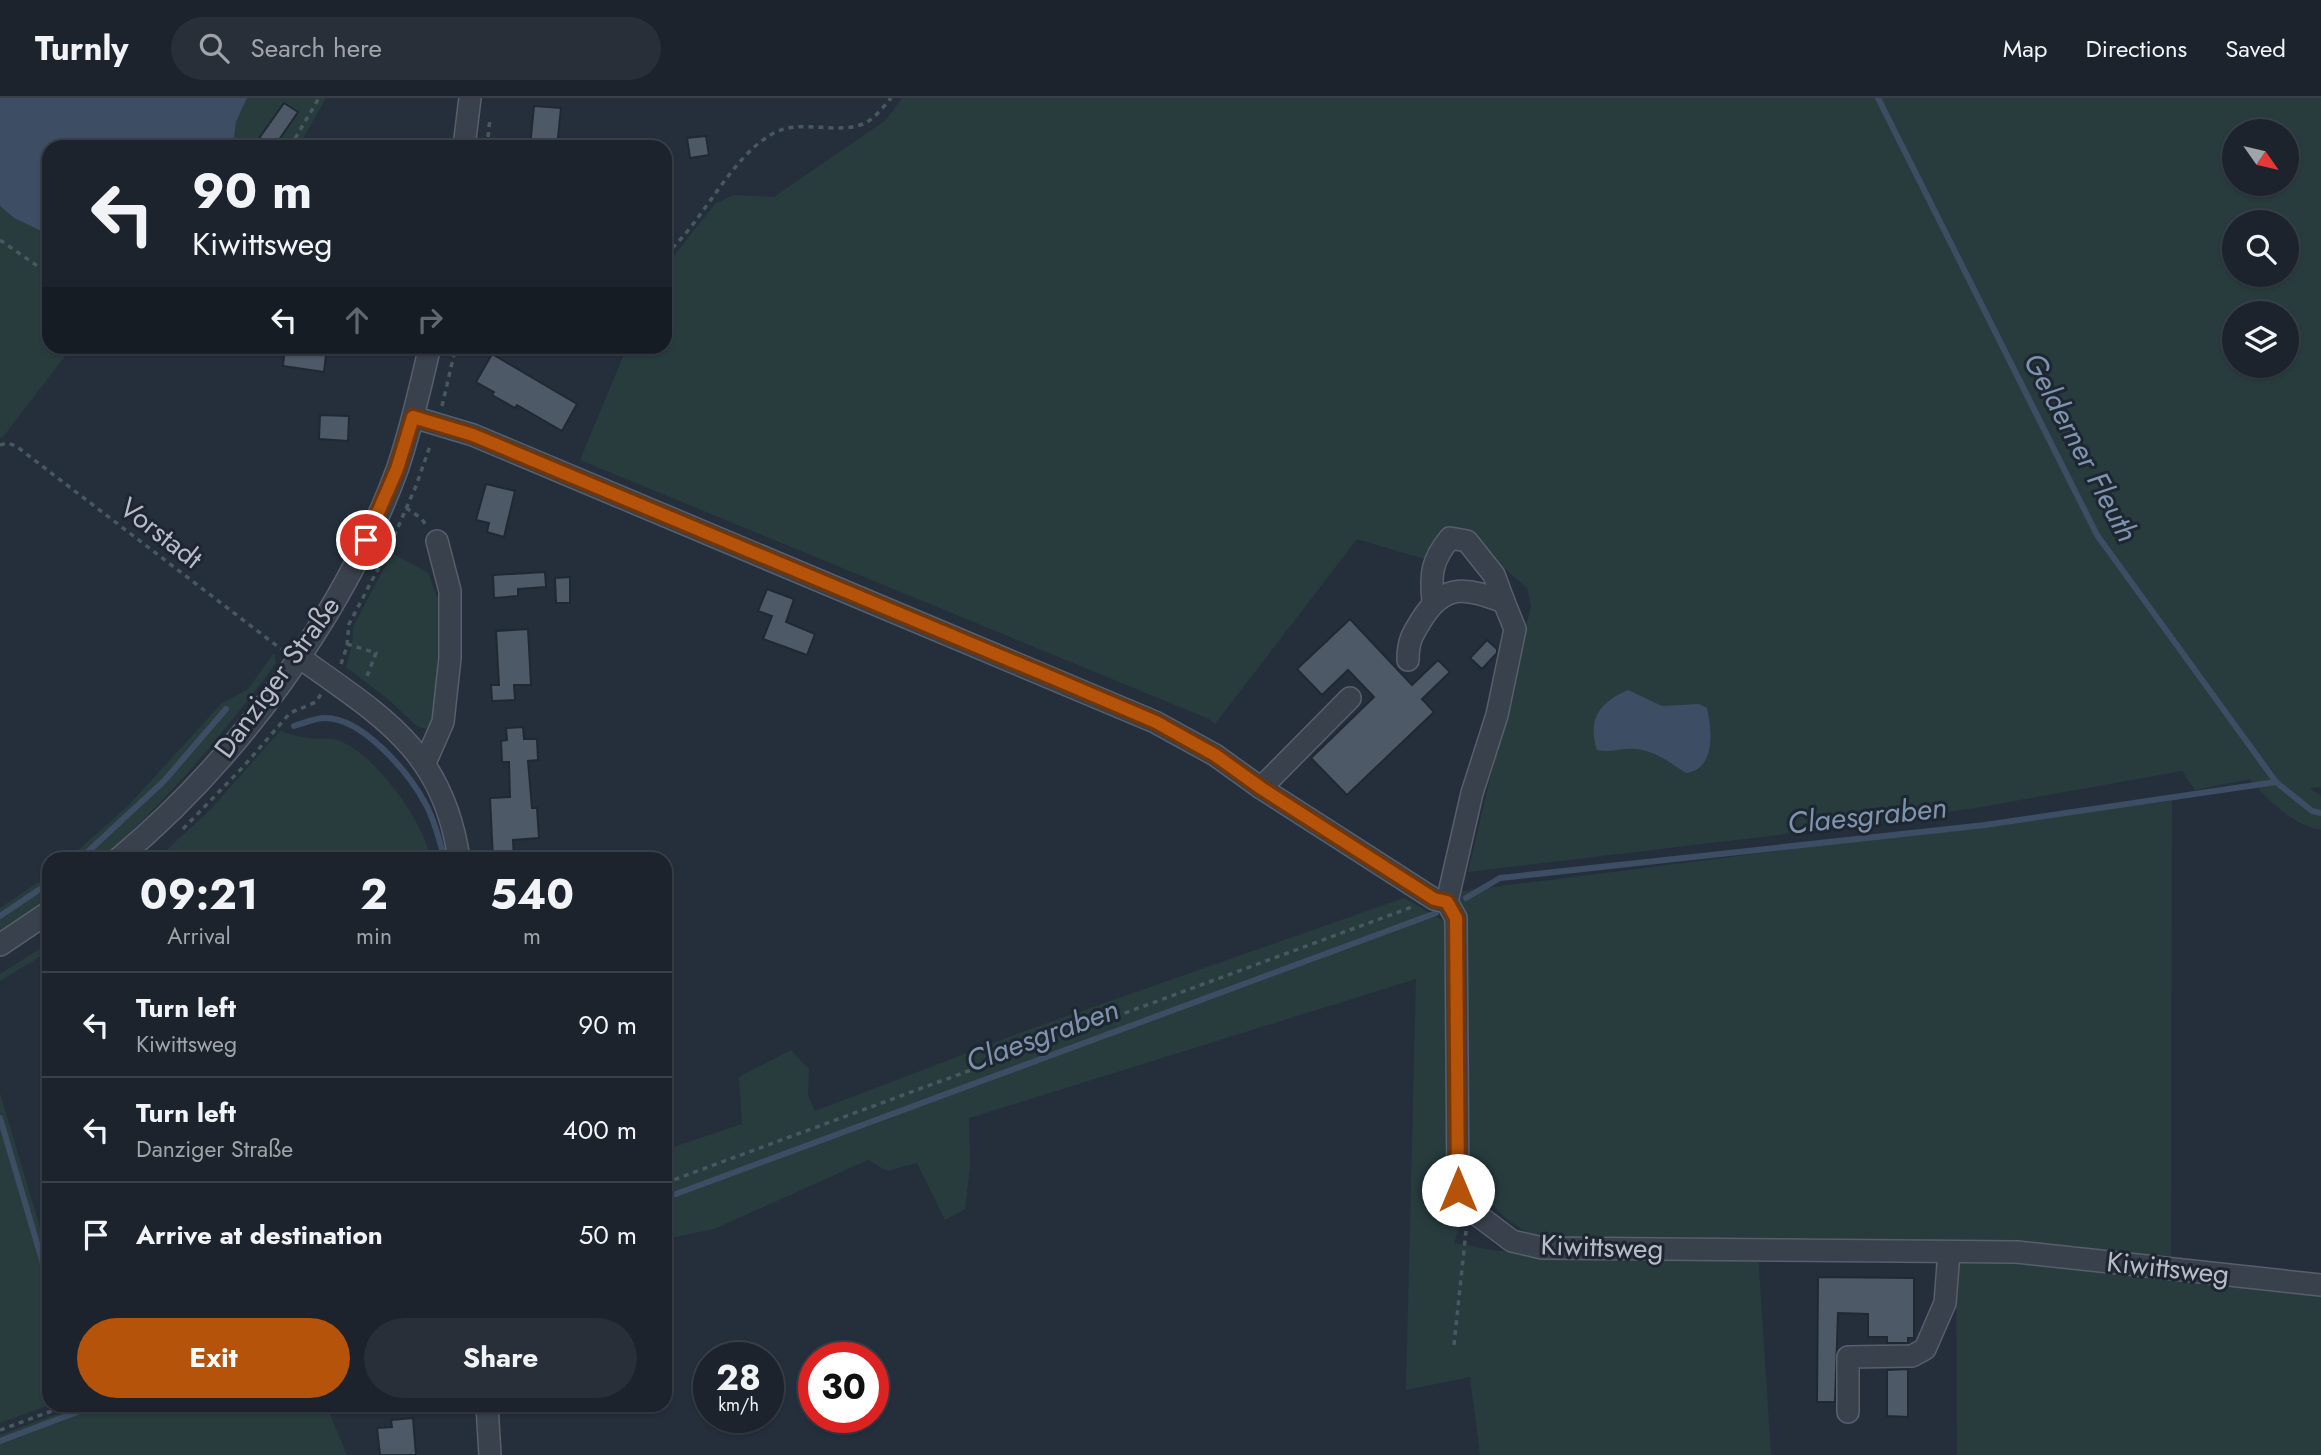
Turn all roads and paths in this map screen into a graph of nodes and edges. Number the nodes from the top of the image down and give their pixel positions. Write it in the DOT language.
graph roads {
  1 [pos="319,98"];
  2 [pos="470,98"];
  3 [pos="891,98"];
  4 [pos="490,110"];
  5 [pos="294,140"];
  6 [pos="465,140"];
  7 [pos="488,140"];
  8 [pos="0,240"];
  9 [pos="672,248"];
  10 [pos="42,269"];
  11 [pos="428,354"];
  12 [pos="454,354"];
  13 [pos="413,417"];
  14 [pos="437,423"];
  15 [pos="0,445"];
  16 [pos="406,509"];
  17 [pos="437,541"];
  18 [pos="1433,602"];
  19 [pos="1504,602"];
  20 [pos="347,644"];
  21 [pos="299,656"];
  22 [pos="1408,660"];
  23 [pos="366,679"];
  24 [pos="331,680"];
  25 [pos="1350,698"];
  26 [pos="425,763"];
  27 [pos="1261,788"];
  28 [pos="176,836"];
  29 [pos="126,852"];
  30 [pos="457,852"];
  31 [pos="1441,900"];
  32 [pos="42,917"];
  33 [pos="0,945"];
  34 [pos="672,1180"];
  35 [pos="1468,1208"];
  36 [pos="1949,1252"];
  37 [pos="2321,1285"];
  38 [pos="1454,1345"];
  39 [pos="49,1412"];
  40 [pos="487,1412"];
  41 [pos="1848,1412"];
  42 [pos="0,1430"];
  43 [pos="490,1455"];
  1 -- 5 [label="path"];
  2 -- 6 [label="street"];
  3 -- 9 [label="path"];
  4 -- 7 [label="path"];
  8 -- 10 [label="path"];
  11 -- 13 [label="street, Danziger Straße"];
  12 -- 14 [label="path"];
  13 -- 14 [label="street"];
  13 -- 21 [label="street, Danziger Straße"];
  14 -- 27 [label="street"];
  15 -- 21 [label="path, Vorstadt"];
  16 -- 17 [label="path"];
  17 -- 26 [label="street"];
  18 -- 19 [label="street"];
  18 -- 19 [label="street"];
  18 -- 22 [label="street"];
  19 -- 31 [label="street"];
  20 -- 23 [label="path"];
  21 -- 24 [label="street"];
  21 -- 29 [label="street, Danziger Straße"];
  24 -- 26 [label="street"];
  24 -- 28 [label="path"];
  25 -- 27 [label="street"];
  26 -- 30 [label="street"];
  27 -- 31 [label="street"];
  31 -- 34 [label="path"];
  31 -- 35 [label="street"];
  32 -- 33 [label="street"];
  35 -- 36 [label="street, Kiwittsweg"];
  35 -- 38 [label="path"];
  36 -- 37 [label="street, Kiwittsweg"];
  36 -- 41 [label="street"];
  39 -- 42 [label="path"];
  40 -- 43 [label="street"];
}
